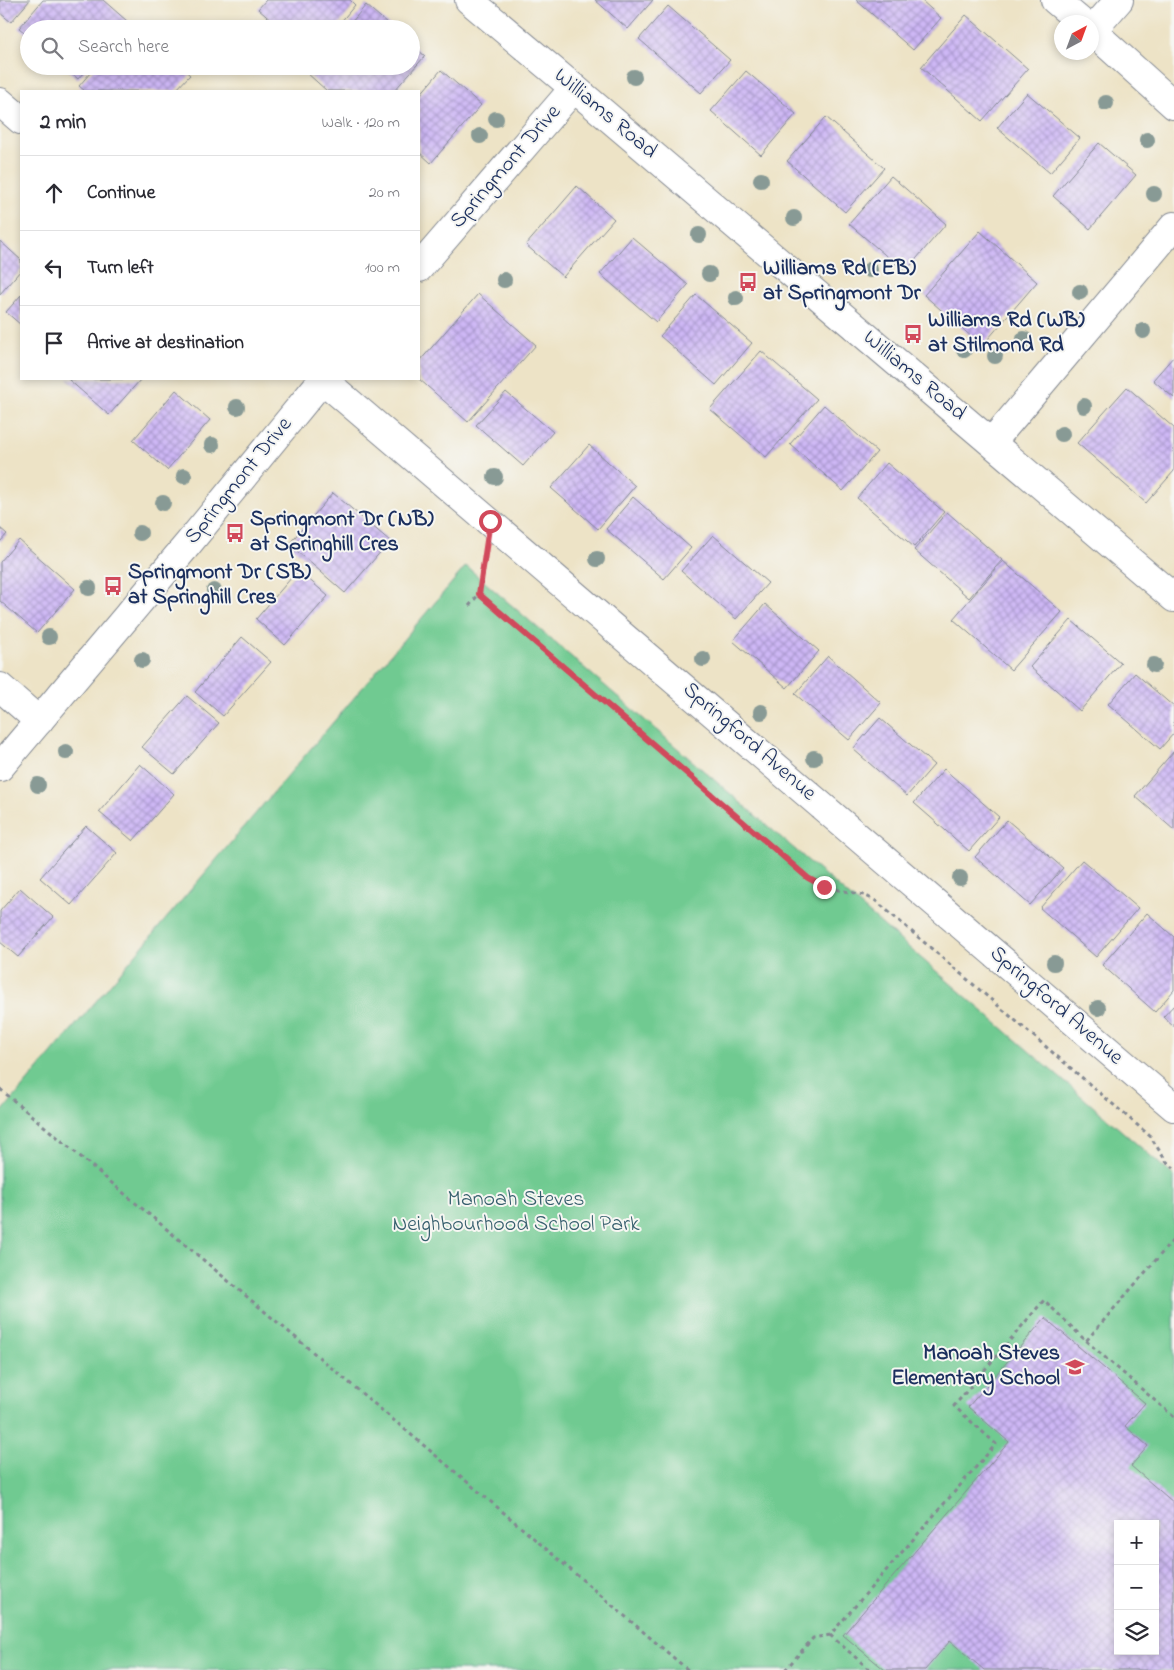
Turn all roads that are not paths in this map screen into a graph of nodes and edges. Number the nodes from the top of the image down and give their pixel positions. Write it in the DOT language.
graph roads {
  1 [pos="469,0"];
  2 [pos="1055,0"];
  3 [pos="1119,0"];
  4 [pos="1073,15"];
  5 [pos="1099,23"];
  6 [pos="1099,37"];
  7 [pos="574,88"];
  8 [pos="0,102"];
  9 [pos="1174,105"];
  10 [pos="20,119"];
  11 [pos="1174,226"];
  12 [pos="420,267"];
  13 [pos="322,380"];
  14 [pos="324,380"];
  15 [pos="992,442"];
  16 [pos="1174,598"];
  17 [pos="0,687"];
  18 [pos="39,721"];
  19 [pos="0,767"];
  20 [pos="1174,1107"];
  1 -- 7 [label="street, Williams Road"];
  2 -- 4 [label="street"];
  3 -- 5 [label="street"];
  6 -- 9 [label="street"];
  7 -- 12 [label="street, Springmont Drive"];
  7 -- 15 [label="street, Williams Road"];
  8 -- 10 [label="street"];
  11 -- 15 [label="street"];
  13 -- 18 [label="street, Springmont Drive"];
  14 -- 20 [label="street, Springford Avenue"];
  15 -- 16 [label="street, Williams Road"];
  17 -- 18 [label="street"];
  18 -- 19 [label="street, Springmont Drive"];
}
